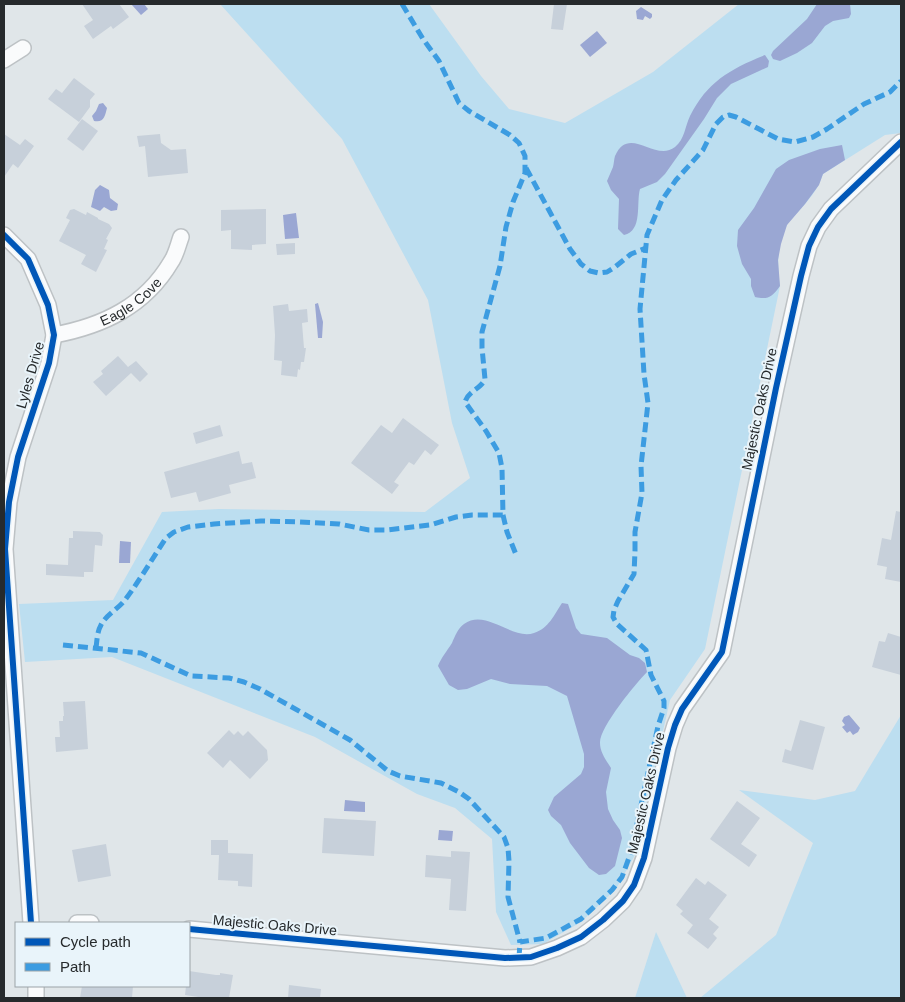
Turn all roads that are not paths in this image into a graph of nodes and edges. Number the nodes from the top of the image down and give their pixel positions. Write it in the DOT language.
graph roads {
  1 [pos="22,48"];
  2 [pos="4,60"];
  3 [pos="901,142"];
  4 [pos="4,235"];
  5 [pos="181,237"];
  6 [pos="54,335"];
  7 [pos="31,922"];
  8 [pos="190,929"];
  1 -- 2 [label="street"];
  3 -- 8 [label="street, Majestic Oaks Drive"];
  4 -- 6 [label="street, Lyles Drive"];
  5 -- 6 [label="street, Eagle Cove"];
  6 -- 7 [label="street, Lyles Drive"];
}
